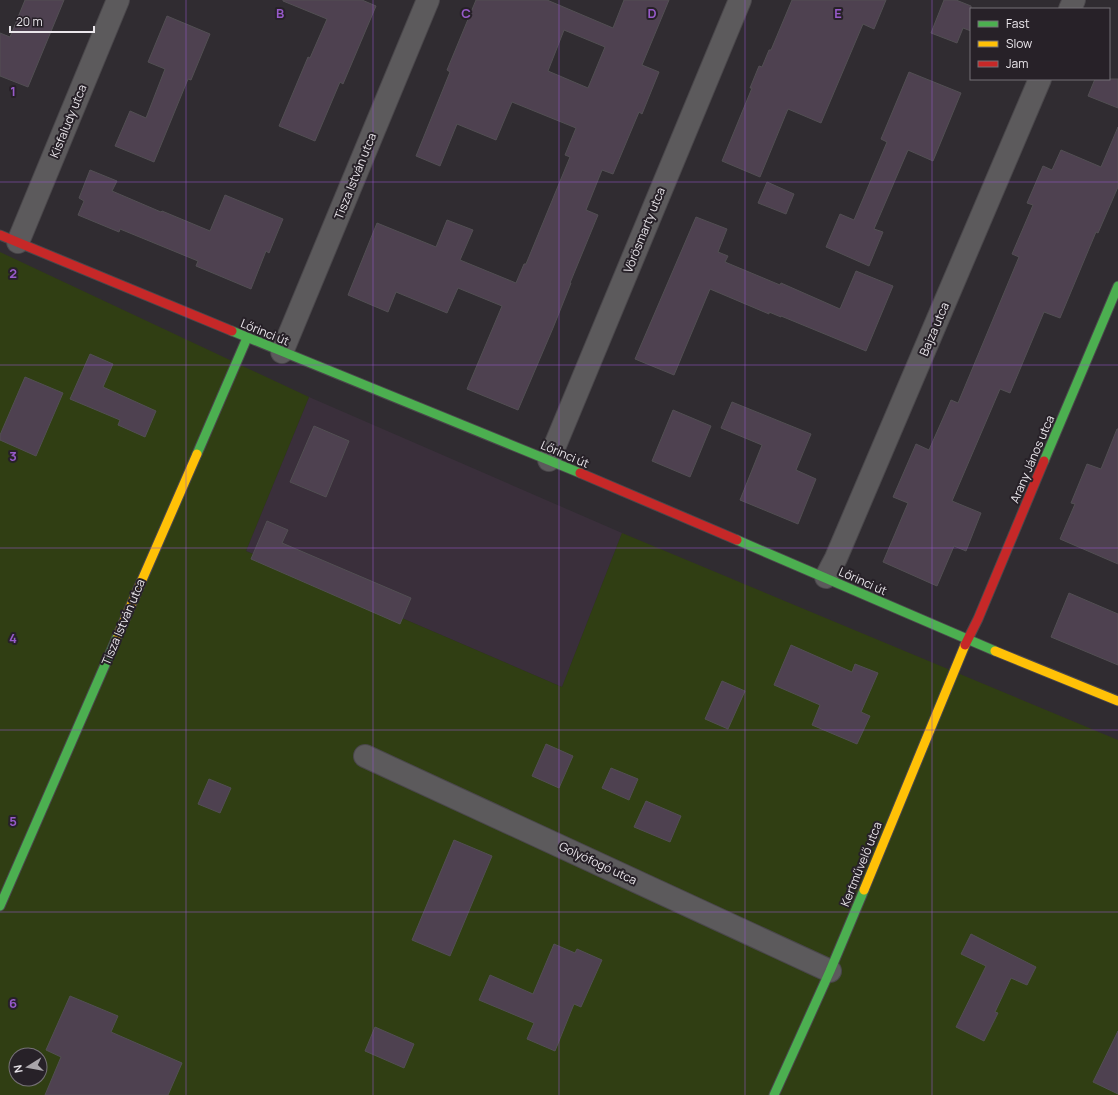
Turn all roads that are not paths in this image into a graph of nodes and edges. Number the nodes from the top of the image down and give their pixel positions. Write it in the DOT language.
graph roads {
  1 [pos="118,0"];
  2 [pos="428,0"];
  3 [pos="740,0"];
  4 [pos="1040,80"];
  5 [pos="9,238"];
  6 [pos="1118,286"];
  7 [pos="247,338"];
  8 [pos="282,352"];
  9 [pos="549,460"];
  10 [pos="826,578"];
  11 [pos="967,640"];
  12 [pos="1118,701"];
  13 [pos="365,756"];
  14 [pos="0,906"];
  15 [pos="830,971"];
  16 [pos="774,1095"];
  1 -- 5 [label="street, Kisfaludy utca"];
  2 -- 8 [label="street, Tisza István utca"];
  3 -- 9 [label="street, Vörösmarty utca"];
  4 -- 10 [label="street, Bajza utca"];
  5 -- 7 [label="street, Lőrinci út"];
  6 -- 11 [label="street, Arany János utca"];
  7 -- 8 [label="street, Lőrinci út"];
  7 -- 14 [label="street, Tisza István utca"];
  8 -- 9 [label="street, Lőrinci út"];
  9 -- 10 [label="street, Lőrinci út"];
  10 -- 11 [label="street, Lőrinci út"];
  11 -- 12 [label="street, Lőrinci út"];
  11 -- 15 [label="street, Kertművelő utca"];
  13 -- 15 [label="street, Golyófogó utca"];
  15 -- 16 [label="street, Kertművelő utca"];
}
